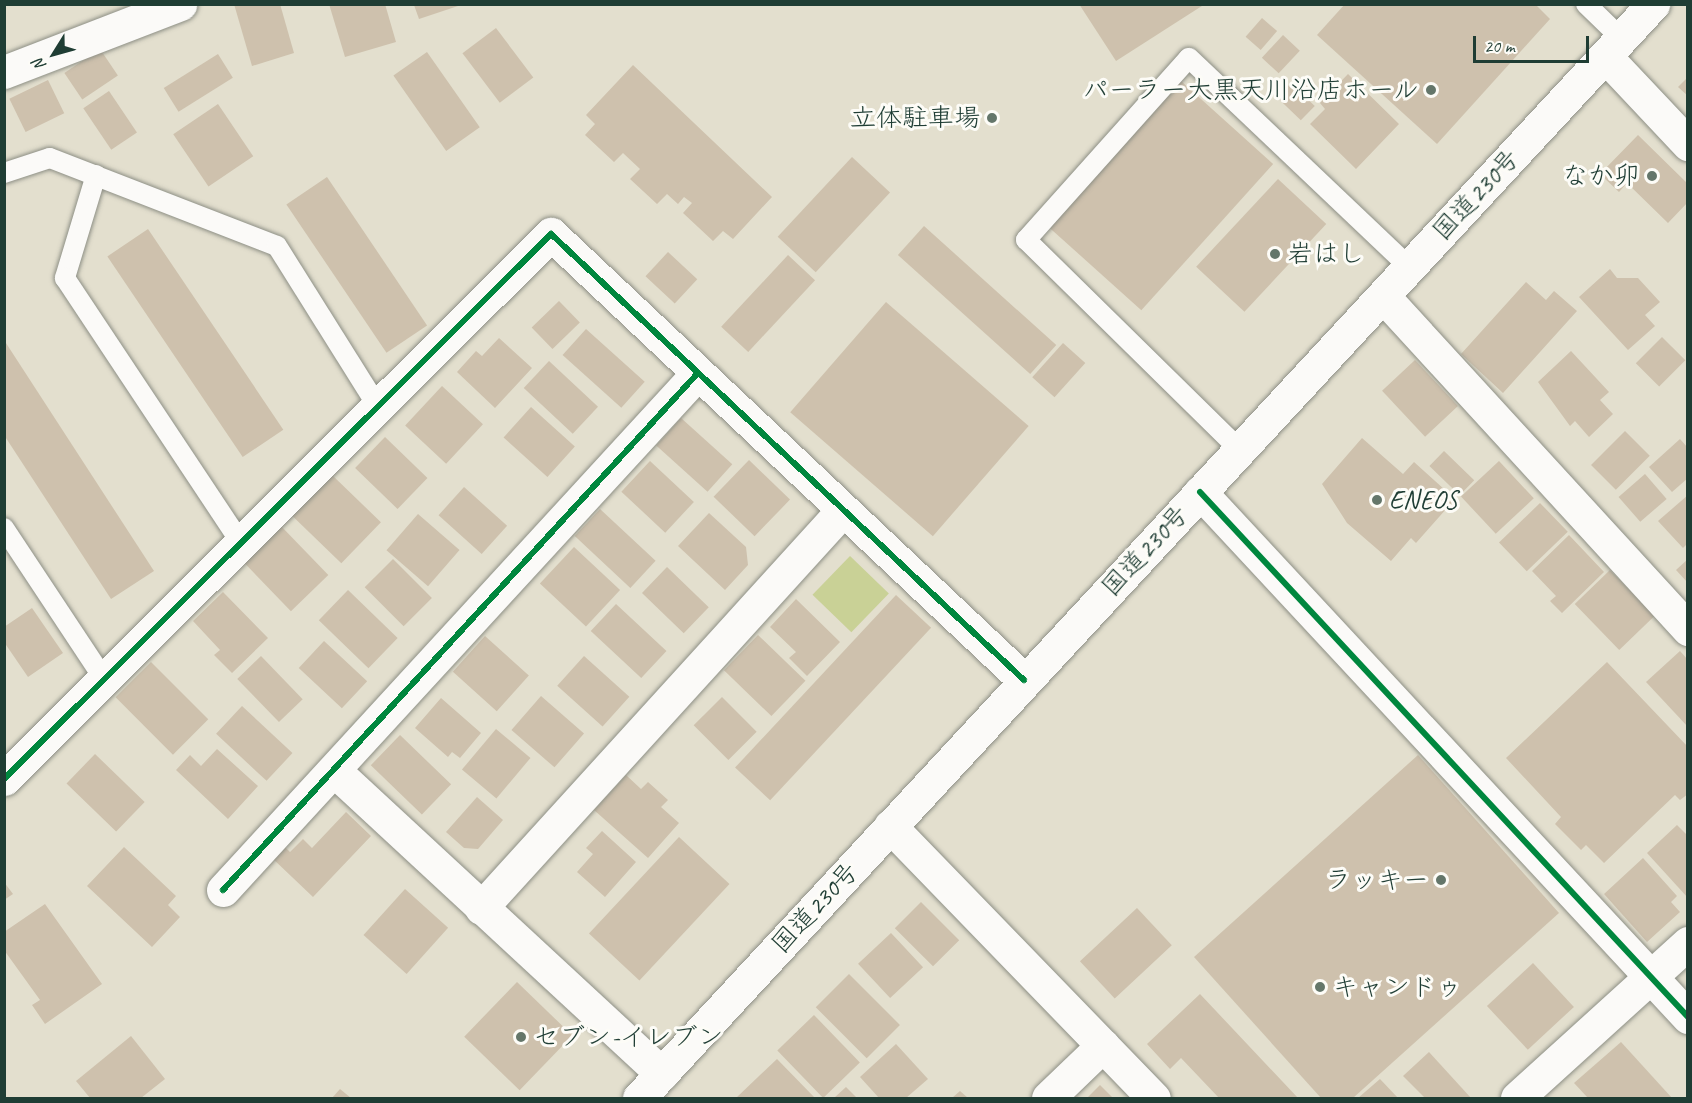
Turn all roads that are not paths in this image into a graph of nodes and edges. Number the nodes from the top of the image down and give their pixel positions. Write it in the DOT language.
graph roads {
  1 [pos="1586,4"];
  2 [pos="1653,4"];
  3 [pos="178,5"];
  4 [pos="1614,48"];
  5 [pos="4,72"];
  6 [pos="1688,144"];
  7 [pos="4,173"];
  8 [pos="96,175"];
  9 [pos="1409,267"];
  10 [pos="1383,296"];
  11 [pos="697,374"];
  12 [pos="378,406"];
  13 [pos="1240,450"];
  14 [pos="1200,492"];
  15 [pos="842,511"];
  16 [pos="4,528"];
  17 [pos="241,543"];
  18 [pos="1688,629"];
  19 [pos="104,679"];
  20 [pos="1024,680"];
  21 [pos="336,772"];
  22 [pos="4,779"];
  23 [pos="890,826"];
  24 [pos="223,890"];
  25 [pos="481,908"];
  26 [pos="1688,943"];
  27 [pos="1650,978"];
  28 [pos="1688,1017"];
  29 [pos="1103,1045"];
  30 [pos="662,1074"];
  31 [pos="639,1098"];
  32 [pos="1048,1098"];
  33 [pos="1154,1098"];
  34 [pos="1517,1098"];
  1 -- 4 [label="lane"];
  2 -- 4 [label="main road, 国道230号"];
  3 -- 5 [label="main road"];
  4 -- 6 [label="main road"];
  4 -- 9 [label="main road, 国道230号"];
  7 -- 8 [label="lane"];
  8 -- 12 [label="lane"];
  8 -- 17 [label="lane"];
  9 -- 10 [label="main road, 国道230号"];
  9 -- 13 [label="lane"];
  10 -- 13 [label="main road, 国道230号"];
  10 -- 18 [label="main road"];
  11 -- 12 [label="main road"];
  11 -- 15 [label="main road"];
  11 -- 21 [label="main road"];
  12 -- 17 [label="main road"];
  13 -- 14 [label="main road, 国道230号"];
  14 -- 20 [label="main road, 国道230号"];
  14 -- 27 [label="main road"];
  15 -- 20 [label="main road"];
  15 -- 25 [label="main road"];
  16 -- 19 [label="lane"];
  17 -- 19 [label="main road"];
  19 -- 22 [label="main road"];
  20 -- 23 [label="main road, 国道230号"];
  21 -- 24 [label="main road"];
  21 -- 25 [label="main road"];
  23 -- 29 [label="main road"];
  23 -- 30 [label="main road, 国道230号"];
  25 -- 30 [label="main road"];
  26 -- 27 [label="main road"];
  27 -- 28 [label="main road"];
  27 -- 34 [label="main road"];
  29 -- 32 [label="main road"];
  29 -- 33 [label="main road"];
  30 -- 31 [label="main road, 国道230号"];
}
